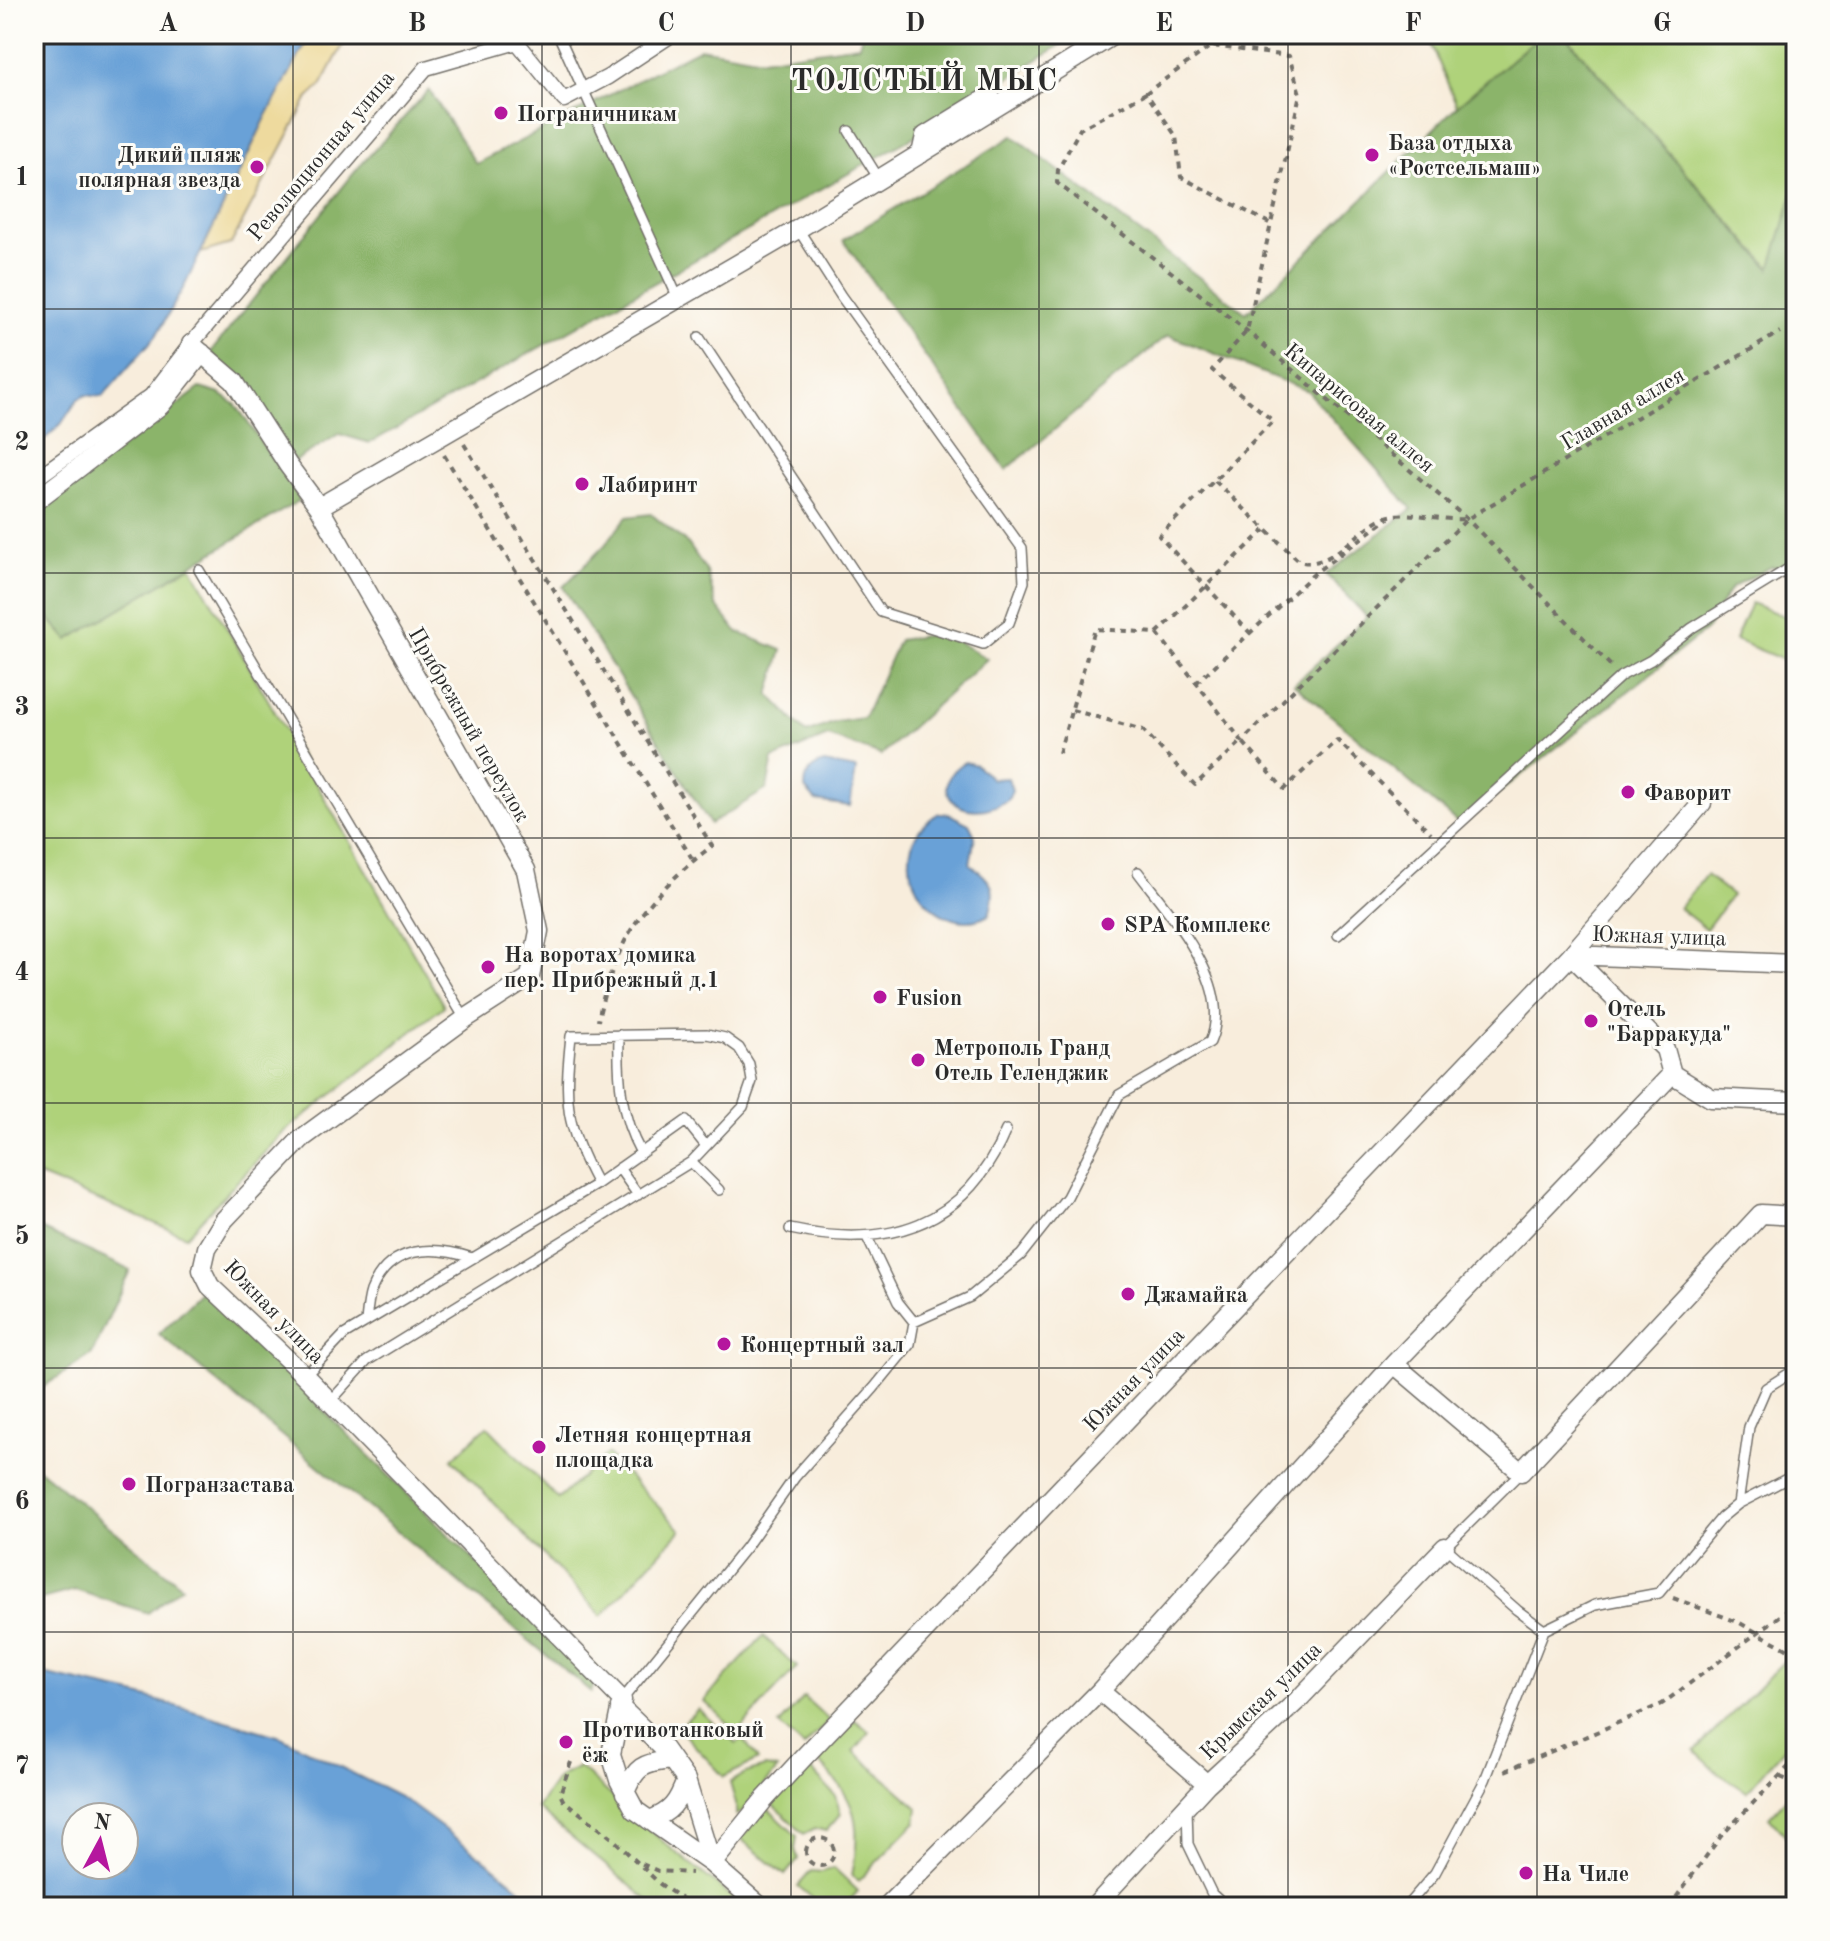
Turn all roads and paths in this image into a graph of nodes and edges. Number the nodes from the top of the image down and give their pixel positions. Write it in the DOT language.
graph roads {
  1 [pos="558,34"];
  2 [pos="680,34"];
  3 [pos="1091,34"];
  4 [pos="1115,34"];
  5 [pos="583,90"];
  6 [pos="1146,93"];
  7 [pos="849,131"];
  8 [pos="921,154"];
  9 [pos="879,179"];
  10 [pos="1271,224"];
  11 [pos="798,229"];
  12 [pos="678,298"];
  13 [pos="1795,327"];
  14 [pos="1247,331"];
  15 [pos="699,337"];
  16 [pos="196,348"];
  17 [pos="460,438"];
  18 [pos="441,449"];
  19 [pos="34,480"];
  20 [pos="1215,481"];
  21 [pos="34,502"];
  22 [pos="319,507"];
  23 [pos="1394,514"];
  24 [pos="1467,519"];
  25 [pos="1265,530"];
  26 [pos="1796,564"];
  27 [pos="199,570"];
  28 [pos="1206,586"];
  29 [pos="1157,633"];
  30 [pos="1251,634"];
  31 [pos="1621,676"];
  32 [pos="1196,683"];
  33 [pos="1072,710"];
  34 [pos="1242,741"];
  35 [pos="1059,753"];
  36 [pos="1702,803"];
  37 [pos="1459,824"];
  38 [pos="693,860"];
  39 [pos="1138,872"];
  40 [pos="1338,935"];
  41 [pos="1571,955"];
  42 [pos="1796,964"];
  43 [pos="530,977"];
  44 [pos="465,1019"];
  45 [pos="595,1035"];
  46 [pos="619,1035"];
  47 [pos="1672,1074"];
  48 [pos="1796,1102"];
  49 [pos="1006,1130"];
  50 [pos="706,1146"];
  51 [pos="641,1153"];
  52 [pos="691,1162"];
  53 [pos="619,1168"];
  54 [pos="597,1184"];
  55 [pos="719,1190"];
  56 [pos="638,1195"];
  57 [pos="1796,1216"];
  58 [pos="790,1229"];
  59 [pos="867,1237"];
  60 [pos="472,1258"];
  61 [pos="366,1322"];
  62 [pos="914,1322"];
  63 [pos="1394,1364"];
  64 [pos="1796,1369"];
  65 [pos="305,1376"];
  66 [pos="330,1402"];
  67 [pos="1521,1472"];
  68 [pos="1796,1474"];
  69 [pos="1738,1504"];
  70 [pos="1445,1547"];
  71 [pos="1659,1593"];
  72 [pos="1796,1604"];
  73 [pos="1544,1630"];
  74 [pos="1757,1633"];
  75 [pos="1796,1654"];
  76 [pos="1100,1691"];
  77 [pos="621,1703"];
  78 [pos="1796,1759"];
  79 [pos="670,1760"];
  80 [pos="571,1762"];
  81 [pos="1780,1777"];
  82 [pos="686,1780"];
  83 [pos="1485,1780"];
  84 [pos="1796,1783"];
  85 [pos="1207,1784"];
  86 [pos="625,1793"];
  87 [pos="1187,1806"];
  88 [pos="649,1820"];
  89 [pos="636,1861"];
  90 [pos="712,1864"];
  91 [pos="821,1866"];
  92 [pos="691,1873"];
  93 [pos="693,1907"];
  94 [pos="761,1907"];
  95 [pos="886,1907"];
  96 [pos="1094,1907"];
  97 [pos="1226,1907"];
  98 [pos="1406,1907"];
  99 [pos="1669,1907"];
  1 -- 5 [label="lane"];
  2 -- 5 [label="street"];
  3 -- 8 [label="street"];
  4 -- 8 [label="street"];
  5 -- 12 [label="lane"];
  5 -- 16 [label="street, Революционная улица"];
  6 -- 10 [label="path"];
  6 -- 10 [label="path"];
  6 -- 14 [label="path, Кипарисовая аллея"];
  7 -- 9 [label="lane"];
  8 -- 9 [label="street"];
  9 -- 11 [label="street"];
  10 -- 14 [label="path"];
  11 -- 12 [label="street"];
  11 -- 15 [label="lane"];
  12 -- 22 [label="street"];
  13 -- 24 [label="path, Главная аллея"];
  14 -- 20 [label="path"];
  14 -- 24 [label="path, Кипарисовая аллея"];
  16 -- 19 [label="street, Революционная улица"];
  16 -- 21 [label="street"];
  16 -- 22 [label="street, Прибрежный переулок"];
  17 -- 38 [label="path"];
  18 -- 38 [label="path"];
  20 -- 25 [label="path"];
  20 -- 28 [label="path"];
  22 -- 43 [label="street, Прибрежный переулок"];
  23 -- 24 [label="path"];
  23 -- 25 [label="path"];
  23 -- 30 [label="path"];
  24 -- 31 [label="path, Кипарисовая аллея"];
  24 -- 34 [label="path, Главная аллея"];
  25 -- 28 [label="path"];
  26 -- 31 [label="lane"];
  27 -- 44 [label="lane"];
  28 -- 29 [label="path"];
  28 -- 30 [label="path"];
  29 -- 32 [label="path"];
  29 -- 33 [label="path"];
  30 -- 32 [label="path"];
  31 -- 37 [label="lane"];
  32 -- 34 [label="path"];
  33 -- 34 [label="path, Главная аллея"];
  33 -- 35 [label="path"];
  34 -- 37 [label="path"];
  36 -- 41 [label="street"];
  37 -- 40 [label="lane"];
  38 -- 45 [label="path"];
  39 -- 62 [label="lane"];
  41 -- 42 [label="street, Южная улица"];
  41 -- 47 [label="street"];
  41 -- 90 [label="street, Южная улица"];
  43 -- 44 [label="street, Южная улица"];
  44 -- 65 [label="street, Южная улица"];
  45 -- 46 [label="lane"];
  45 -- 54 [label="lane"];
  46 -- 50 [label="lane"];
  46 -- 51 [label="lane"];
  47 -- 48 [label="street"];
  47 -- 63 [label="street"];
  49 -- 59 [label="lane"];
  50 -- 51 [label="lane"];
  50 -- 52 [label="lane"];
  51 -- 53 [label="lane"];
  52 -- 55 [label="lane"];
  52 -- 56 [label="lane"];
  53 -- 54 [label="lane"];
  53 -- 56 [label="lane"];
  54 -- 60 [label="lane"];
  56 -- 66 [label="lane"];
  57 -- 67 [label="street, Крымская улица"];
  58 -- 59 [label="lane"];
  59 -- 62 [label="lane"];
  60 -- 61 [label="lane"];
  60 -- 61 [label="lane"];
  61 -- 65 [label="lane"];
  62 -- 77 [label="lane"];
  63 -- 67 [label="street"];
  63 -- 76 [label="street"];
  64 -- 69 [label="lane"];
  65 -- 66 [label="street, Южная улица"];
  66 -- 77 [label="street, Южная улица"];
  67 -- 70 [label="lane, Крымская улица"];
  68 -- 69 [label="lane"];
  69 -- 71 [label="lane"];
  70 -- 73 [label="lane"];
  70 -- 85 [label="street, Крымская улица"];
  71 -- 73 [label="lane"];
  71 -- 74 [label="path"];
  72 -- 74 [label="path"];
  73 -- 83 [label="lane"];
  74 -- 75 [label="path"];
  74 -- 83 [label="path"];
  76 -- 85 [label="street, Крымская улица"];
  76 -- 95 [label="street"];
  77 -- 79 [label="street, Южная улица"];
  77 -- 86 [label="street"];
  78 -- 81 [label="path"];
  79 -- 82 [label="street, Южная улица"];
  79 -- 86 [label="street"];
  80 -- 89 [label="path"];
  81 -- 84 [label="path"];
  81 -- 99 [label="path"];
  82 -- 88 [label="street"];
  82 -- 90 [label="street, Южная улица"];
  83 -- 98 [label="lane"];
  85 -- 87 [label="street"];
  86 -- 88 [label="street"];
  87 -- 96 [label="street"];
  87 -- 97 [label="lane"];
  88 -- 90 [label="street"];
  89 -- 92 [label="path"];
  89 -- 93 [label="path"];
  90 -- 94 [label="street"];
  91 -- 91 [label="path"];
}
